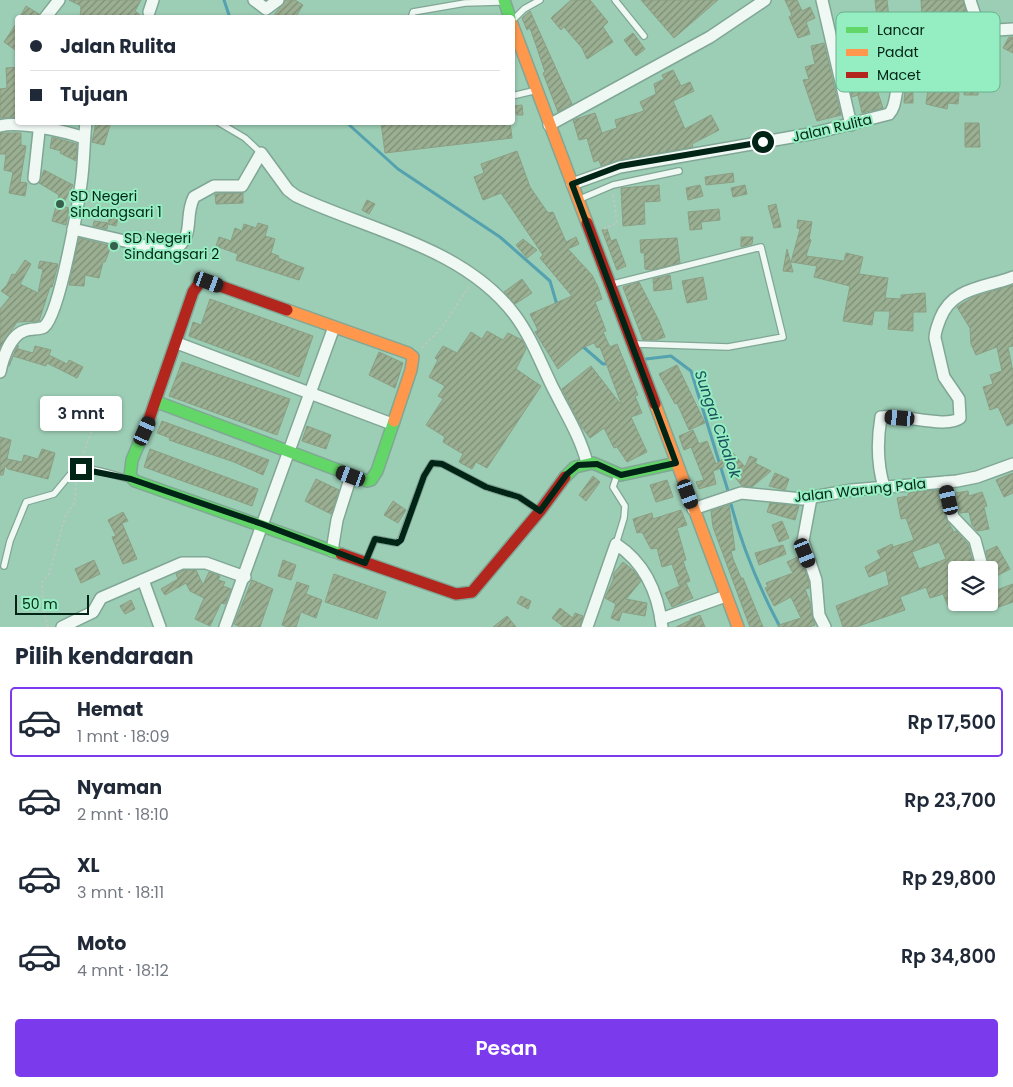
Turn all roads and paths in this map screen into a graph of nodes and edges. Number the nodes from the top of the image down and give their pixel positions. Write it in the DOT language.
graph roads {
  1 [pos="59,0"];
  2 [pos="153,0"];
  3 [pos="254,0"];
  4 [pos="278,0"];
  5 [pos="540,0"];
  6 [pos="615,0"];
  7 [pos="765,0"];
  8 [pos="822,0"];
  9 [pos="970,0"];
  10 [pos="504,1"];
  11 [pos="149,12"];
  12 [pos="974,12"];
  13 [pos="47,15"];
  14 [pos="412,15"];
  15 [pos="509,15"];
  16 [pos="515,19"];
  17 [pos="1013,29"];
  18 [pos="515,30"];
  19 [pos="1000,30"];
  20 [pos="644,36"];
  21 [pos="836,60"];
  22 [pos="537,89"];
  23 [pos="843,92"];
  24 [pos="897,92"];
  25 [pos="515,95"];
  26 [pos="15,124"];
  27 [pos="27,125"];
  28 [pos="86,125"];
  29 [pos="223,125"];
  30 [pos="549,125"];
  31 [pos="851,125"];
  32 [pos="0,126"];
  33 [pos="40,126"];
  34 [pos="84,138"];
  35 [pos="261,153"];
  36 [pos="679,170"];
  37 [pos="34,178"];
  38 [pos="572,184"];
  39 [pos="613,185"];
  40 [pos="578,199"];
  41 [pos="73,229"];
  42 [pos="590,234"];
  43 [pos="1013,277"];
  44 [pos="475,278"];
  45 [pos="609,285"];
  46 [pos="334,326"];
  47 [pos="178,343"];
  48 [pos="633,346"];
  49 [pos="413,357"];
  50 [pos="0,372"];
  51 [pos="310,391"];
  52 [pos="105,396"];
  53 [pos="157,402"];
  54 [pos="392,424"];
  55 [pos="288,453"];
  56 [pos="587,463"];
  57 [pos="676,463"];
  58 [pos="1013,464"];
  59 [pos="77,470"];
  60 [pos="617,474"];
  61 [pos="351,476"];
  62 [pos="131,479"];
  63 [pos="945,482"];
  64 [pos="884,487"];
  65 [pos="810,498"];
  66 [pos="693,509"];
  67 [pos="540,511"];
  68 [pos="262,524"];
  69 [pos="616,544"];
  70 [pos="332,551"];
  71 [pos="981,561"];
  72 [pos="365,563"];
  73 [pos="4,566"];
  74 [pos="245,577"];
  75 [pos="143,580"];
  76 [pos="726,596"];
  77 [pos="661,623"];
  78 [pos="48,627"];
  79 [pos="62,627"];
  80 [pos="160,627"];
  81 [pos="226,627"];
  82 [pos="587,627"];
  83 [pos="738,627"];
  84 [pos="825,627"];
  1 -- 13 [label="street"];
  2 -- 11 [label="street"];
  3 -- 4 [label="street"];
  5 -- 16 [label="lane"];
  6 -- 20 [label="lane"];
  7 -- 30 [label="street"];
  8 -- 21 [label="street"];
  9 -- 12 [label="street, Jalan Rulita"];
  10 -- 14 [label="lane"];
  10 -- 15 [label="main road"];
  17 -- 19 [label="street"];
  18 -- 22 [label="main road"];
  22 -- 25 [label="lane"];
  22 -- 30 [label="main road"];
  23 -- 31 [label="street"];
  24 -- 31 [label="street, Jalan Rulita"];
  26 -- 32 [label="street"];
  27 -- 33 [label="street"];
  28 -- 34 [label="street"];
  29 -- 35 [label="lane"];
  30 -- 38 [label="main road"];
  31 -- 38 [label="street, Jalan Rulita"];
  33 -- 34 [label="street"];
  33 -- 37 [label="street"];
  34 -- 41 [label="street"];
  35 -- 41 [label="street"];
  35 -- 44 [label="street"];
  36 -- 39 [label="lane"];
  38 -- 40 [label="main road"];
  39 -- 40 [label="lane"];
  39 -- 42 [label="path"];
  40 -- 42 [label="main road"];
  41 -- 50 [label="street"];
  42 -- 45 [label="main road"];
  43 -- 64 [label="street"];
  44 -- 49 [label="path"];
  44 -- 56 [label="street"];
  45 -- 48 [label="main road"];
  45 -- 48 [label="lane"];
  46 -- 47 [label="main road"];
  46 -- 49 [label="main road"];
  46 -- 51 [label="street"];
  47 -- 51 [label="street"];
  47 -- 53 [label="main road"];
  48 -- 57 [label="main road"];
  49 -- 54 [label="main road"];
  51 -- 54 [label="street"];
  51 -- 55 [label="street"];
  52 -- 59 [label="path"];
  53 -- 55 [label="main road"];
  53 -- 62 [label="main road"];
  54 -- 61 [label="main road"];
  55 -- 61 [label="main road"];
  55 -- 68 [label="street"];
  56 -- 60 [label="main road"];
  56 -- 67 [label="main road"];
  57 -- 60 [label="main road"];
  57 -- 66 [label="main road"];
  58 -- 63 [label="street, Jalan Warung Pala"];
  59 -- 62 [label="lane"];
  59 -- 73 [label="lane"];
  59 -- 78 [label="path"];
  60 -- 69 [label="lane"];
  61 -- 70 [label="street"];
  62 -- 68 [label="main road"];
  63 -- 64 [label="street, Jalan Warung Pala"];
  63 -- 71 [label="street"];
  64 -- 65 [label="street, Jalan Warung Pala"];
  65 -- 66 [label="street, Jalan Warung Pala"];
  65 -- 84 [label="street"];
  66 -- 76 [label="main road"];
  67 -- 72 [label="main road"];
  67 -- 72 [label="lane"];
  68 -- 70 [label="main road"];
  68 -- 74 [label="street"];
  69 -- 77 [label="street"];
  69 -- 82 [label="street"];
  70 -- 72 [label="main road"];
  74 -- 75 [label="street"];
  74 -- 81 [label="street"];
  75 -- 79 [label="street"];
  75 -- 80 [label="street"];
  76 -- 77 [label="street"];
  76 -- 83 [label="main road"];
}
